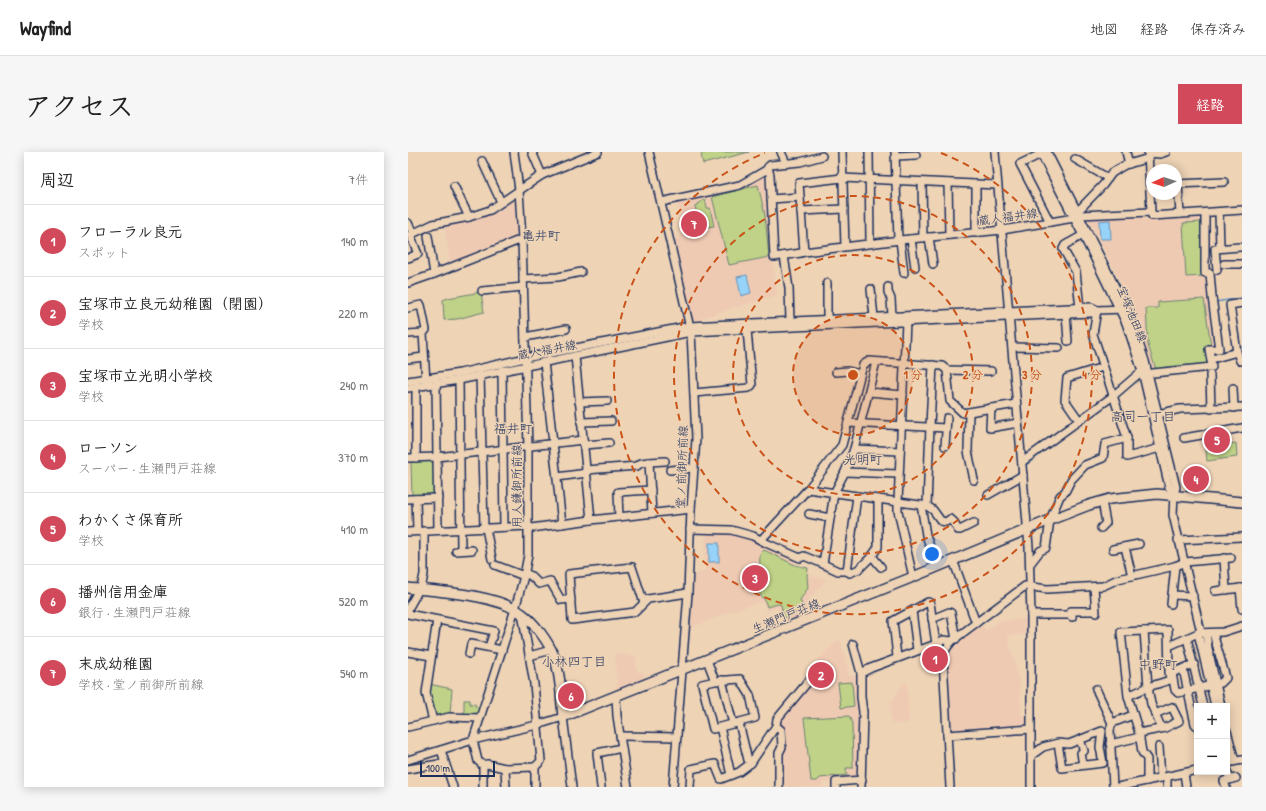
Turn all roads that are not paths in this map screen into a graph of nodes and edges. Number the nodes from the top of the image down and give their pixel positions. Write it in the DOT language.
graph roads {
  1 [pos="514,152"];
  2 [pos="532,152"];
  3 [pos="596,152"];
  4 [pos="650,152"];
  5 [pos="781,152"];
  6 [pos="842,152"];
  7 [pos="869,152"];
  8 [pos="995,152"];
  9 [pos="1126,152"];
  10 [pos="1166,152"];
  11 [pos="1042,153"];
  12 [pos="896,154"];
  13 [pos="916,155"];
  14 [pos="1149,155"];
  15 [pos="822,156"];
  16 [pos="1075,159"];
  17 [pos="482,161"];
  18 [pos="786,163"];
  19 [pos="1129,164"];
  20 [pos="768,167"];
  21 [pos="542,175"];
  22 [pos="842,178"];
  23 [pos="1108,178"];
  24 [pos="869,180"];
  25 [pos="896,181"];
  26 [pos="922,182"];
  27 [pos="1224,182"];
  28 [pos="948,183"];
  29 [pos="976,184"];
  30 [pos="1182,184"];
  31 [pos="997,185"];
  32 [pos="454,186"];
  33 [pos="519,190"];
  34 [pos="800,197"];
  35 [pos="771,199"];
  36 [pos="1151,200"];
  37 [pos="1179,200"];
  38 [pos="1087,201"];
  39 [pos="501,202"];
  40 [pos="661,202"];
  41 [pos="844,209"];
  42 [pos="1242,210"];
  43 [pos="801,211"];
  44 [pos="1151,212"];
  45 [pos="1219,212"];
  46 [pos="1205,213"];
  47 [pos="1078,214"];
  48 [pos="1094,214"];
  49 [pos="1180,214"];
  50 [pos="469,217"];
  51 [pos="1050,222"];
  52 [pos="408,223"];
  53 [pos="1002,230"];
  54 [pos="976,233"];
  55 [pos="410,235"];
  56 [pos="949,235"];
  57 [pos="1083,235"];
  58 [pos="428,236"];
  59 [pos="926,237"];
  60 [pos="522,239"];
  61 [pos="911,239"];
  62 [pos="899,240"];
  63 [pos="870,243"];
  64 [pos="845,246"];
  65 [pos="1220,248"];
  66 [pos="1240,248"];
  67 [pos="804,252"];
  68 [pos="784,256"];
  69 [pos="408,258"];
  70 [pos="933,264"];
  71 [pos="1224,264"];
  72 [pos="1242,264"];
  73 [pos="915,267"];
  74 [pos="1216,270"];
  75 [pos="581,272"];
  76 [pos="904,273"];
  77 [pos="434,274"];
  78 [pos="408,283"];
  79 [pos="523,283"];
  80 [pos="827,283"];
  81 [pos="888,287"];
  82 [pos="871,289"];
  83 [pos="482,291"];
  84 [pos="1242,303"];
  85 [pos="408,308"];
  86 [pos="1080,308"];
  87 [pos="1123,309"];
  88 [pos="1097,310"];
  89 [pos="1009,314"];
  90 [pos="1066,314"];
  91 [pos="892,316"];
  92 [pos="874,317"];
  93 [pos="827,320"];
  94 [pos="790,321"];
  95 [pos="906,322"];
  96 [pos="800,324"];
  97 [pos="566,329"];
  98 [pos="690,329"];
  99 [pos="747,330"];
  100 [pos="423,333"];
  101 [pos="408,334"];
  102 [pos="525,337"];
  103 [pos="1068,341"];
  104 [pos="1012,347"];
  105 [pos="1060,348"];
  106 [pos="1237,352"];
  107 [pos="574,356"];
  108 [pos="424,357"];
  109 [pos="408,359"];
  110 [pos="1212,359"];
  111 [pos="1242,360"];
  112 [pos="525,362"];
  113 [pos="544,362"];
  114 [pos="876,362"];
  115 [pos="904,364"];
  116 [pos="934,365"];
  117 [pos="1103,367"];
  118 [pos="502,370"];
  119 [pos="947,370"];
  120 [pos="1142,371"];
  121 [pos="836,372"];
  122 [pos="991,372"];
  123 [pos="1153,373"];
  124 [pos="860,374"];
  125 [pos="480,375"];
  126 [pos="1210,376"];
  127 [pos="459,380"];
  128 [pos="408,381"];
  129 [pos="426,382"];
  130 [pos="436,383"];
  131 [pos="412,387"];
  132 [pos="1233,388"];
  133 [pos="869,392"];
  134 [pos="694,393"];
  135 [pos="903,395"];
  136 [pos="1113,396"];
  137 [pos="607,401"];
  138 [pos="579,402"];
  139 [pos="1016,404"];
  140 [pos="991,408"];
  141 [pos="1211,408"];
  142 [pos="1234,408"];
  143 [pos="1242,408"];
  144 [pos="969,412"];
  145 [pos="1158,414"];
  146 [pos="946,418"];
  147 [pos="1079,420"];
  148 [pos="611,421"];
  149 [pos="581,422"];
  150 [pos="848,423"];
  151 [pos="1018,423"];
  152 [pos="861,424"];
  153 [pos="901,426"];
  154 [pos="930,426"];
  155 [pos="946,428"];
  156 [pos="1242,428"];
  157 [pos="1127,438"];
  158 [pos="1184,438"];
  159 [pos="583,443"];
  160 [pos="553,444"];
  161 [pos="609,444"];
  162 [pos="945,446"];
  163 [pos="528,447"];
  164 [pos="1160,448"];
  165 [pos="854,449"];
  166 [pos="503,450"];
  167 [pos="900,451"];
  168 [pos="482,452"];
  169 [pos="460,455"];
  170 [pos="437,457"];
  171 [pos="408,458"];
  172 [pos="416,458"];
  173 [pos="665,461"];
  174 [pos="648,462"];
  175 [pos="1022,462"];
  176 [pos="694,468"];
  177 [pos="670,470"];
  178 [pos="587,472"];
  179 [pos="844,472"];
  180 [pos="898,474"];
  181 [pos="1023,475"];
  182 [pos="557,477"];
  183 [pos="974,480"];
  184 [pos="808,489"];
  185 [pos="650,490"];
  186 [pos="834,493"];
  187 [pos="988,495"];
  188 [pos="1174,495"];
  189 [pos="858,496"];
  190 [pos="438,498"];
  191 [pos="408,499"];
  192 [pos="416,499"];
  193 [pos="878,499"];
  194 [pos="1102,501"];
  195 [pos="898,502"];
  196 [pos="1242,502"];
  197 [pos="924,506"];
  198 [pos="691,509"];
  199 [pos="652,513"];
  200 [pos="809,514"];
  201 [pos="619,517"];
  202 [pos="830,518"];
  203 [pos="591,520"];
  204 [pos="1050,520"];
  205 [pos="974,523"];
  206 [pos="562,524"];
  207 [pos="528,526"];
  208 [pos="504,527"];
  209 [pos="485,528"];
  210 [pos="690,528"];
  211 [pos="1101,528"];
  212 [pos="460,529"];
  213 [pos="1027,529"];
  214 [pos="438,530"];
  215 [pos="420,531"];
  216 [pos="408,532"];
  217 [pos="1242,537"];
  218 [pos="761,540"];
  219 [pos="1178,540"];
  220 [pos="1139,544"];
  221 [pos="1029,547"];
  222 [pos="1125,547"];
  223 [pos="1113,549"];
  224 [pos="472,550"];
  225 [pos="1038,554"];
  226 [pos="872,556"];
  227 [pos="953,560"];
  228 [pos="1185,562"];
  229 [pos="823,564"];
  230 [pos="1030,564"];
  231 [pos="1175,566"];
  232 [pos="881,567"];
  233 [pos="937,567"];
  234 [pos="847,571"];
  235 [pos="525,574"];
  236 [pos="1132,576"];
  237 [pos="913,577"];
  238 [pos="1030,586"];
  239 [pos="1094,587"];
  240 [pos="408,588"];
  241 [pos="1241,588"];
  242 [pos="418,589"];
  243 [pos="1226,590"];
  244 [pos="1215,591"];
  245 [pos="688,593"];
  246 [pos="1172,595"];
  247 [pos="1193,596"];
  248 [pos="571,599"];
  249 [pos="644,602"];
  250 [pos="1171,604"];
  251 [pos="408,609"];
  252 [pos="1242,609"];
  253 [pos="518,611"];
  254 [pos="912,611"];
  255 [pos="408,614"];
  256 [pos="1031,615"];
  257 [pos="932,619"];
  258 [pos="437,620"];
  259 [pos="976,623"];
  260 [pos="1242,626"];
  261 [pos="1144,631"];
  262 [pos="1205,633"];
  263 [pos="1187,638"];
  264 [pos="954,640"];
  265 [pos="853,644"];
  266 [pos="936,644"];
  267 [pos="1169,646"];
  268 [pos="489,648"];
  269 [pos="502,650"];
  270 [pos="551,650"];
  271 [pos="917,650"];
  272 [pos="408,652"];
  273 [pos="469,654"];
  274 [pos="431,656"];
  275 [pos="529,656"];
  276 [pos="897,657"];
  277 [pos="707,660"];
  278 [pos="1194,664"];
  279 [pos="683,669"];
  280 [pos="1183,669"];
  281 [pos="861,673"];
  282 [pos="812,677"];
  283 [pos="718,680"];
  284 [pos="1213,685"];
  285 [pos="1148,687"];
  286 [pos="1096,689"];
  287 [pos="1199,689"];
  288 [pos="1188,692"];
  289 [pos="616,696"];
  290 [pos="1128,696"];
  291 [pos="1201,703"];
  292 [pos="1216,703"];
  293 [pos="1220,703"];
  294 [pos="1155,714"];
  295 [pos="1133,715"];
  296 [pos="563,717"];
  297 [pos="480,718"];
  298 [pos="1194,719"];
  299 [pos="433,721"];
  300 [pos="736,723"];
  301 [pos="1112,723"];
  302 [pos="537,725"];
  303 [pos="776,726"];
  304 [pos="408,727"];
  305 [pos="720,727"];
  306 [pos="1161,728"];
  307 [pos="1031,729"];
  308 [pos="947,735"];
  309 [pos="1139,735"];
  310 [pos="621,736"];
  311 [pos="677,737"];
  312 [pos="1230,739"];
  313 [pos="473,740"];
  314 [pos="1080,740"];
  315 [pos="1058,743"];
  316 [pos="1110,744"];
  317 [pos="1159,747"];
  318 [pos="622,748"];
  319 [pos="441,750"];
  320 [pos="1032,755"];
  321 [pos="411,759"];
  322 [pos="1238,761"];
  323 [pos="445,763"];
  324 [pos="750,763"];
  325 [pos="483,765"];
  326 [pos="1083,765"];
  327 [pos="416,767"];
  328 [pos="535,767"];
  329 [pos="505,768"];
  330 [pos="408,769"];
  331 [pos="1194,771"];
  332 [pos="1184,773"];
  333 [pos="731,775"];
  334 [pos="1230,775"];
  335 [pos="1164,778"];
  336 [pos="1147,780"];
  337 [pos="861,783"];
  338 [pos="453,787"];
  339 [pos="483,787"];
  340 [pos="506,787"];
  341 [pos="535,787"];
  342 [pos="572,787"];
  343 [pos="601,787"];
  344 [pos="628,787"];
  345 [pos="672,787"];
  346 [pos="690,787"];
  347 [pos="779,787"];
  348 [pos="836,787"];
  349 [pos="950,787"];
  350 [pos="1031,787"];
  351 [pos="1113,787"];
  352 [pos="1118,787"];
  353 [pos="1167,787"];
  354 [pos="1186,787"];
  355 [pos="1226,787"];
  1 -- 33 [label="street, 用人鎌御所前線"];
  2 -- 21 [label="street"];
  3 -- 21 [label="street"];
  4 -- 40 [label="street, 堂ノ前御所前線"];
  5 -- 18 [label="street"];
  6 -- 22 [label="street"];
  7 -- 24 [label="street"];
  8 -- 31 [label="street"];
  9 -- 19 [label="street"];
  10 -- 14 [label="street"];
  11 -- 47 [label="street"];
  11 -- 51 [label="street"];
  12 -- 13 [label="street"];
  12 -- 25 [label="street"];
  14 -- 19 [label="street"];
  15 -- 18 [label="street"];
  16 -- 23 [label="street"];
  17 -- 39 [label="street"];
  18 -- 20 [label="street"];
  19 -- 23 [label="street"];
  20 -- 35 [label="street"];
  20 -- 40 [label="street"];
  21 -- 33 [label="street"];
  22 -- 24 [label="street"];
  22 -- 34 [label="street"];
  22 -- 41 [label="street"];
  23 -- 38 [label="street"];
  24 -- 25 [label="street"];
  24 -- 63 [label="street"];
  25 -- 26 [label="street"];
  25 -- 62 [label="street"];
  26 -- 28 [label="street"];
  26 -- 59 [label="street"];
  27 -- 30 [label="street"];
  28 -- 29 [label="street"];
  28 -- 56 [label="street"];
  29 -- 31 [label="street"];
  29 -- 54 [label="street"];
  31 -- 53 [label="street"];
  32 -- 50 [label="street"];
  33 -- 39 [label="street"];
  33 -- 60 [label="street, 用人鎌御所前線"];
  34 -- 35 [label="street"];
  34 -- 43 [label="street"];
  35 -- 68 [label="street, 蔵人福井線"];
  36 -- 44 [label="street"];
  37 -- 49 [label="street"];
  38 -- 47 [label="street"];
  38 -- 48 [label="street"];
  39 -- 50 [label="street"];
  40 -- 98 [label="street, 堂ノ前御所前線"];
  41 -- 43 [label="street"];
  41 -- 64 [label="street"];
  42 -- 45 [label="street, 蔵人福井線"];
  43 -- 67 [label="street"];
  44 -- 48 [label="street, 蔵人福井線"];
  44 -- 49 [label="street, 蔵人福井線"];
  45 -- 46 [label="street, 蔵人福井線"];
  45 -- 65 [label="street"];
  46 -- 49 [label="street, 蔵人福井線"];
  46 -- 110 [label="street"];
  47 -- 48 [label="street, 蔵人福井線"];
  47 -- 51 [label="street, 蔵人福井線"];
  47 -- 57 [label="street, 宝塚池田線"];
  47 -- 87 [label="street"];
  50 -- 55 [label="street"];
  51 -- 53 [label="street, 蔵人福井線"];
  52 -- 55 [label="street"];
  53 -- 54 [label="street, 蔵人福井線"];
  53 -- 89 [label="street"];
  54 -- 56 [label="street, 蔵人福井線"];
  55 -- 69 [label="street"];
  56 -- 59 [label="street, 蔵人福井線"];
  57 -- 86 [label="street"];
  57 -- 87 [label="street, 宝塚池田線"];
  58 -- 77 [label="street"];
  59 -- 61 [label="street, 蔵人福井線"];
  59 -- 70 [label="street"];
  60 -- 77 [label="street"];
  60 -- 79 [label="street, 用人鎌御所前線"];
  61 -- 62 [label="street, 蔵人福井線"];
  61 -- 73 [label="street"];
  62 -- 63 [label="street, 蔵人福井線"];
  62 -- 76 [label="street"];
  63 -- 64 [label="street, 蔵人福井線"];
  64 -- 67 [label="street, 蔵人福井線"];
  65 -- 66 [label="street"];
  65 -- 74 [label="street"];
  67 -- 68 [label="street, 蔵人福井線"];
  68 -- 94 [label="street"];
  71 -- 72 [label="street"];
  75 -- 79 [label="street"];
  77 -- 78 [label="street"];
  79 -- 83 [label="street"];
  79 -- 102 [label="street, 用人鎌御所前線"];
  80 -- 93 [label="street"];
  81 -- 91 [label="street"];
  82 -- 92 [label="street"];
  84 -- 106 [label="street"];
  85 -- 100 [label="street"];
  86 -- 88 [label="street"];
  86 -- 89 [label="street"];
  87 -- 88 [label="street"];
  87 -- 120 [label="street, 宝塚池田線"];
  87 -- 145 [label="street"];
  88 -- 90 [label="street"];
  88 -- 117 [label="street"];
  89 -- 90 [label="street"];
  89 -- 91 [label="street"];
  89 -- 95 [label="street"];
  89 -- 104 [label="street"];
  90 -- 103 [label="street"];
  91 -- 92 [label="street"];
  92 -- 93 [label="street"];
  93 -- 96 [label="street"];
  94 -- 96 [label="street"];
  94 -- 98 [label="street"];
  95 -- 96 [label="street"];
  95 -- 115 [label="street"];
  96 -- 99 [label="street"];
  97 -- 102 [label="street"];
  98 -- 99 [label="street"];
  98 -- 107 [label="street, 蔵人福井線"];
  98 -- 112 [label="street"];
  98 -- 134 [label="street, 堂ノ前御所前線"];
  99 -- 134 [label="street"];
  100 -- 101 [label="street"];
  100 -- 108 [label="street"];
  102 -- 112 [label="street, 用人鎌御所前線"];
  104 -- 105 [label="street"];
  104 -- 139 [label="street"];
  106 -- 110 [label="street"];
  106 -- 111 [label="street"];
  107 -- 113 [label="street, 蔵人福井線"];
  107 -- 138 [label="street"];
  108 -- 109 [label="street"];
  108 -- 129 [label="street"];
  110 -- 123 [label="street"];
  112 -- 113 [label="street, 蔵人福井線"];
  112 -- 118 [label="street, 蔵人福井線"];
  112 -- 129 [label="street"];
  112 -- 163 [label="street, 用人鎌御所前線"];
  113 -- 160 [label="street"];
  114 -- 115 [label="street"];
  114 -- 124 [label="street"];
  114 -- 133 [label="street"];
  115 -- 116 [label="street"];
  115 -- 135 [label="street"];
  116 -- 119 [label="street"];
  116 -- 154 [label="street"];
  117 -- 136 [label="street"];
  117 -- 147 [label="street"];
  118 -- 125 [label="street, 蔵人福井線"];
  118 -- 166 [label="street"];
  119 -- 122 [label="street"];
  119 -- 144 [label="street"];
  120 -- 136 [label="street"];
  120 -- 164 [label="street, 宝塚池田線"];
  121 -- 124 [label="street"];
  124 -- 150 [label="street"];
  125 -- 127 [label="street, 蔵人福井線"];
  125 -- 168 [label="street"];
  126 -- 141 [label="street"];
  127 -- 130 [label="street, 蔵人福井線"];
  127 -- 169 [label="street"];
  128 -- 129 [label="street"];
  129 -- 130 [label="street, 蔵人福井線"];
  129 -- 131 [label="street, 蔵人福井線"];
  130 -- 170 [label="street"];
  131 -- 172 [label="street"];
  132 -- 142 [label="street"];
  133 -- 135 [label="street"];
  133 -- 152 [label="street"];
  134 -- 176 [label="street, 堂ノ前御所前線"];
  135 -- 153 [label="street"];
  136 -- 147 [label="street"];
  136 -- 157 [label="street"];
  137 -- 138 [label="street"];
  138 -- 149 [label="street"];
  139 -- 140 [label="street"];
  139 -- 151 [label="street"];
  140 -- 144 [label="street"];
  140 -- 151 [label="street"];
  141 -- 142 [label="street"];
  141 -- 145 [label="street"];
  142 -- 143 [label="street"];
  144 -- 183 [label="street"];
  145 -- 188 [label="street"];
  146 -- 155 [label="street"];
  147 -- 175 [label="street"];
  148 -- 149 [label="street"];
  149 -- 159 [label="street"];
  150 -- 152 [label="street"];
  150 -- 184 [label="street"];
  151 -- 175 [label="street"];
  152 -- 153 [label="street"];
  152 -- 165 [label="street"];
  153 -- 154 [label="street"];
  153 -- 167 [label="street"];
  154 -- 155 [label="street"];
  154 -- 197 [label="street"];
  155 -- 162 [label="street"];
  156 -- 158 [label="street"];
  157 -- 164 [label="street"];
  157 -- 204 [label="street"];
  159 -- 160 [label="street"];
  159 -- 161 [label="street"];
  159 -- 178 [label="street"];
  160 -- 163 [label="street"];
  160 -- 182 [label="street"];
  163 -- 166 [label="street"];
  163 -- 207 [label="street, 用人鎌御所前線"];
  164 -- 188 [label="street, 宝塚池田線"];
  165 -- 167 [label="street"];
  165 -- 179 [label="street"];
  166 -- 168 [label="street"];
  166 -- 208 [label="street"];
  167 -- 180 [label="street"];
  168 -- 169 [label="street"];
  168 -- 209 [label="street"];
  169 -- 170 [label="street"];
  169 -- 212 [label="street"];
  170 -- 172 [label="street"];
  170 -- 190 [label="street"];
  171 -- 172 [label="street"];
  173 -- 174 [label="street"];
  174 -- 178 [label="street"];
  174 -- 185 [label="street"];
  175 -- 181 [label="street"];
  176 -- 177 [label="street"];
  176 -- 198 [label="street, 堂ノ前御所前線"];
  178 -- 182 [label="street"];
  178 -- 203 [label="street"];
  179 -- 180 [label="street"];
  179 -- 186 [label="street"];
  180 -- 195 [label="street"];
  181 -- 187 [label="street"];
  181 -- 213 [label="street"];
  182 -- 206 [label="street"];
  184 -- 186 [label="street"];
  184 -- 218 [label="street"];
  185 -- 199 [label="street"];
  185 -- 201 [label="street"];
  186 -- 189 [label="street"];
  186 -- 202 [label="street"];
  188 -- 194 [label="main road, 生瀬門戸荘線"];
  188 -- 196 [label="main road, 生瀬門戸荘線"];
  188 -- 219 [label="street"];
  189 -- 193 [label="street"];
  189 -- 234 [label="street"];
  190 -- 192 [label="street"];
  190 -- 214 [label="street"];
  191 -- 192 [label="street"];
  192 -- 215 [label="street"];
  193 -- 195 [label="street"];
  193 -- 226 [label="street"];
  194 -- 204 [label="main road, 生瀬門戸荘線"];
  194 -- 211 [label="street"];
  195 -- 197 [label="street"];
  195 -- 237 [label="street"];
  197 -- 205 [label="street"];
  197 -- 233 [label="street"];
  198 -- 199 [label="street"];
  198 -- 210 [label="street, 堂ノ前御所前線"];
  199 -- 201 [label="street"];
  200 -- 202 [label="street"];
  201 -- 203 [label="street"];
  202 -- 229 [label="street"];
  203 -- 206 [label="street"];
  204 -- 213 [label="main road, 生瀬門戸荘線"];
  204 -- 225 [label="street"];
  206 -- 207 [label="street"];
  207 -- 208 [label="street"];
  207 -- 235 [label="street, 用人鎌御所前線"];
  208 -- 209 [label="street"];
  209 -- 212 [label="street"];
  209 -- 235 [label="street"];
  210 -- 218 [label="street"];
  210 -- 245 [label="street, 堂ノ前御所前線"];
  212 -- 214 [label="street"];
  212 -- 224 [label="street"];
  213 -- 221 [label="street"];
  213 -- 227 [label="main road, 生瀬門戸荘線"];
  214 -- 215 [label="street"];
  215 -- 216 [label="street"];
  215 -- 242 [label="street"];
  217 -- 219 [label="street"];
  218 -- 229 [label="street"];
  219 -- 228 [label="street"];
  220 -- 222 [label="street"];
  221 -- 225 [label="street"];
  221 -- 230 [label="street"];
  222 -- 223 [label="street"];
  222 -- 236 [label="street"];
  225 -- 230 [label="street"];
  226 -- 232 [label="street"];
  226 -- 234 [label="street"];
  227 -- 233 [label="main road, 生瀬門戸荘線"];
  227 -- 259 [label="street"];
  228 -- 231 [label="street"];
  228 -- 243 [label="street"];
  228 -- 247 [label="street"];
  229 -- 234 [label="street"];
  230 -- 238 [label="street"];
  231 -- 236 [label="street"];
  231 -- 246 [label="street"];
  233 -- 237 [label="main road, 生瀬門戸荘線"];
  235 -- 248 [label="street"];
  235 -- 253 [label="street, 用人鎌御所前線"];
  236 -- 239 [label="street"];
  237 -- 277 [label="main road, 生瀬門戸荘線"];
  238 -- 239 [label="street"];
  238 -- 256 [label="street"];
  238 -- 259 [label="street"];
  239 -- 256 [label="street"];
  240 -- 242 [label="main road"];
  241 -- 243 [label="street"];
  241 -- 252 [label="street"];
  242 -- 251 [label="street"];
  242 -- 253 [label="main road"];
  243 -- 244 [label="street"];
  245 -- 249 [label="street"];
  245 -- 279 [label="street, 堂ノ前御所前線"];
  246 -- 247 [label="street"];
  246 -- 250 [label="street"];
  247 -- 262 [label="street"];
  248 -- 249 [label="street"];
  248 -- 249 [label="street"];
  253 -- 269 [label="street, 用人鎌御所前線"];
  253 -- 270 [label="main road"];
  253 -- 275 [label="street"];
  254 -- 257 [label="street"];
  254 -- 271 [label="street"];
  254 -- 276 [label="street"];
  255 -- 258 [label="street"];
  256 -- 307 [label="street"];
  257 -- 264 [label="street"];
  257 -- 266 [label="street"];
  258 -- 268 [label="street"];
  258 -- 274 [label="street"];
  259 -- 264 [label="street"];
  260 -- 262 [label="street"];
  261 -- 267 [label="street"];
  261 -- 285 [label="street"];
  261 -- 290 [label="street"];
  262 -- 263 [label="street"];
  262 -- 284 [label="street"];
  262 -- 284 [label="street"];
  263 -- 267 [label="street"];
  263 -- 278 [label="street"];
  264 -- 266 [label="street"];
  264 -- 308 [label="street"];
  265 -- 281 [label="street"];
  266 -- 271 [label="street"];
  267 -- 285 [label="street"];
  268 -- 269 [label="street"];
  268 -- 273 [label="street"];
  269 -- 297 [label="street, 用人鎌御所前線"];
  270 -- 275 [label="street"];
  270 -- 296 [label="main road"];
  271 -- 276 [label="street"];
  272 -- 274 [label="street"];
  274 -- 299 [label="street"];
  275 -- 302 [label="street"];
  276 -- 281 [label="street"];
  277 -- 279 [label="main road, 生瀬門戸荘線"];
  277 -- 283 [label="street"];
  278 -- 280 [label="street"];
  278 -- 287 [label="street"];
  279 -- 289 [label="main road, 生瀬門戸荘線"];
  279 -- 311 [label="street, 堂ノ前御所前線"];
  280 -- 288 [label="street"];
  280 -- 288 [label="street"];
  281 -- 337 [label="street"];
  282 -- 303 [label="street"];
  283 -- 300 [label="street"];
  283 -- 300 [label="street"];
  283 -- 305 [label="street"];
  284 -- 287 [label="street"];
  284 -- 292 [label="street"];
  284 -- 293 [label="street"];
  285 -- 290 [label="street"];
  285 -- 294 [label="street"];
  286 -- 301 [label="street"];
  287 -- 288 [label="street"];
  287 -- 291 [label="street"];
  288 -- 298 [label="street"];
  289 -- 296 [label="main road, 生瀬門戸荘線"];
  289 -- 310 [label="street"];
  290 -- 295 [label="street"];
  294 -- 306 [label="street"];
  294 -- 306 [label="street"];
  295 -- 301 [label="street"];
  295 -- 309 [label="street"];
  296 -- 302 [label="street"];
  296 -- 342 [label="street"];
  297 -- 299 [label="street"];
  297 -- 313 [label="street, 用人鎌御所前線"];
  299 -- 304 [label="street"];
  300 -- 305 [label="street"];
  300 -- 324 [label="street"];
  301 -- 316 [label="street"];
  302 -- 313 [label="street"];
  302 -- 328 [label="street"];
  303 -- 324 [label="street"];
  303 -- 347 [label="street"];
  305 -- 333 [label="street"];
  306 -- 309 [label="street"];
  307 -- 308 [label="street"];
  307 -- 320 [label="street"];
  308 -- 349 [label="street"];
  309 -- 316 [label="street"];
  309 -- 336 [label="street"];
  310 -- 311 [label="street"];
  310 -- 318 [label="street"];
  311 -- 345 [label="street, 堂ノ前御所前線"];
  312 -- 322 [label="street"];
  313 -- 319 [label="street"];
  313 -- 325 [label="street"];
  314 -- 315 [label="street"];
  314 -- 326 [label="street"];
  314 -- 326 [label="street"];
  315 -- 320 [label="street"];
  315 -- 326 [label="street"];
  316 -- 351 [label="street"];
  317 -- 335 [label="street"];
  318 -- 343 [label="street"];
  318 -- 344 [label="street"];
  319 -- 321 [label="street"];
  319 -- 323 [label="street"];
  320 -- 350 [label="street"];
  321 -- 327 [label="street"];
  323 -- 327 [label="street"];
  323 -- 338 [label="street"];
  324 -- 333 [label="street"];
  325 -- 329 [label="street"];
  325 -- 339 [label="street"];
  327 -- 330 [label="street"];
  328 -- 329 [label="street"];
  328 -- 341 [label="street"];
  329 -- 340 [label="street"];
  331 -- 332 [label="street"];
  332 -- 335 [label="street"];
  332 -- 354 [label="street"];
  333 -- 346 [label="street"];
  334 -- 355 [label="street"];
  335 -- 336 [label="street"];
  335 -- 353 [label="street"];
  336 -- 352 [label="street"];
  337 -- 348 [label="street"];
}
